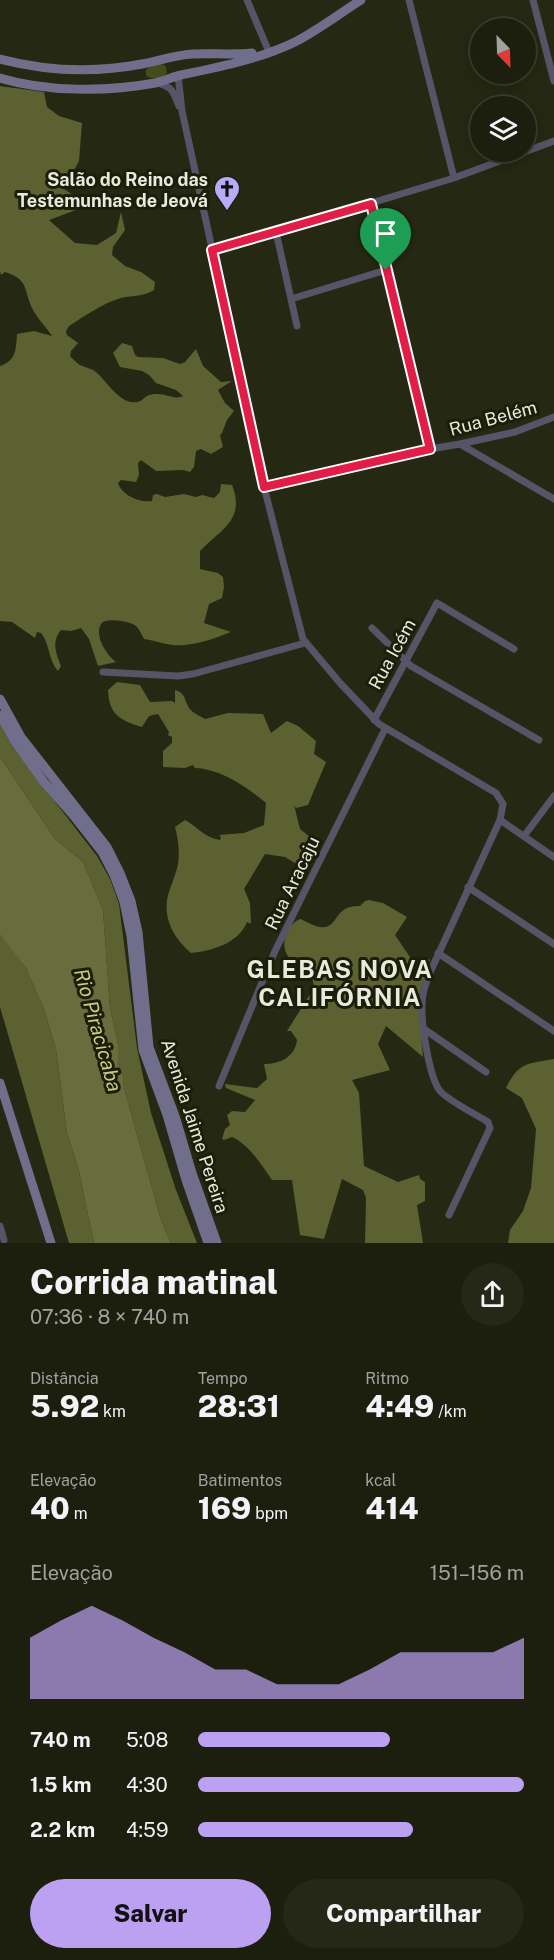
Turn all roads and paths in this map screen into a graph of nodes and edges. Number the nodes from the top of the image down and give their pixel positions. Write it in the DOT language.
graph roads {
  1 [pos="247,0"];
  2 [pos="361,0"];
  3 [pos="409,0"];
  4 [pos="533,0"];
  5 [pos="269,52"];
  6 [pos="168,58"];
  7 [pos="0,59"];
  8 [pos="140,64"];
  9 [pos="178,75"];
  10 [pos="0,78"];
  11 [pos="554,81"];
  12 [pos="155,82"];
  13 [pos="182,111"];
  14 [pos="554,141"];
  15 [pos="454,178"];
  16 [pos="371,204"];
  17 [pos="276,232"];
  18 [pos="212,250"];
  19 [pos="386,270"];
  20 [pos="291,299"];
  21 [pos="297,326"];
  22 [pos="554,417"];
  23 [pos="460,444"];
  24 [pos="430,449"];
  25 [pos="264,487"];
  26 [pos="554,499"];
  27 [pos="372,628"];
  28 [pos="305,643"];
  29 [pos="514,649"];
  30 [pos="406,661"];
  31 [pos="103,672"];
  32 [pos="0,699"];
  33 [pos="0,716"];
  34 [pos="374,720"];
  35 [pos="385,729"];
  36 [pos="538,740"];
  37 [pos="554,796"];
  38 [pos="500,820"];
  39 [pos="524,836"];
  40 [pos="554,857"];
  41 [pos="468,887"];
  42 [pos="554,944"];
  43 [pos="438,953"];
  44 [pos="424,1029"];
  45 [pos="554,1030"];
  46 [pos="486,1072"];
  47 [pos="0,1083"];
  48 [pos="219,1086"];
  49 [pos="4,1104"];
  50 [pos="449,1215"];
  51 [pos="0,1226"];
  52 [pos="4,1240"];
  53 [pos="51,1243"];
  54 [pos="208,1243"];
  55 [pos="217,1243"];
  1 -- 5 [label="street"];
  2 -- 5 [label="main road"];
  3 -- 15 [label="street"];
  4 -- 11 [label="street"];
  5 -- 6 [label="main road"];
  5 -- 9 [label="main road"];
  6 -- 8 [label="main road"];
  6 -- 9 [label="main road"];
  7 -- 8 [label="main road"];
  8 -- 12 [label="main road"];
  9 -- 12 [label="main road"];
  9 -- 13 [label="street"];
  10 -- 12 [label="main road"];
  12 -- 13 [label="street"];
  13 -- 18 [label="street"];
  14 -- 15 [label="street"];
  15 -- 16 [label="street"];
  16 -- 17 [label="street"];
  16 -- 19 [label="street"];
  17 -- 18 [label="street"];
  17 -- 20 [label="street"];
  18 -- 25 [label="street"];
  19 -- 20 [label="street"];
  19 -- 24 [label="street"];
  20 -- 21 [label="street"];
  22 -- 23 [label="street, Rua Belém"];
  23 -- 24 [label="street, Rua Belém"];
  23 -- 26 [label="street"];
  24 -- 25 [label="street, Rua Belém"];
  25 -- 28 [label="street"];
  27 -- 30 [label="street"];
  28 -- 31 [label="street"];
  28 -- 34 [label="street"];
  29 -- 30 [label="street, Rua Icém"];
  30 -- 34 [label="street, Rua Icém"];
  30 -- 36 [label="street"];
  32 -- 55 [label="main road, Avenida Jaime Pereira"];
  33 -- 54 [label="main road, Avenida Jaime Pereira"];
  34 -- 35 [label="street"];
  35 -- 38 [label="street"];
  35 -- 48 [label="street, Rua Aracaju"];
  37 -- 39 [label="street"];
  38 -- 39 [label="street"];
  38 -- 41 [label="street"];
  39 -- 40 [label="street"];
  41 -- 42 [label="street"];
  41 -- 43 [label="street"];
  43 -- 44 [label="street"];
  43 -- 45 [label="street"];
  44 -- 46 [label="street"];
  44 -- 50 [label="street"];
  47 -- 49 [label="main road"];
  49 -- 53 [label="main road"];
  51 -- 52 [label="street"];
}
